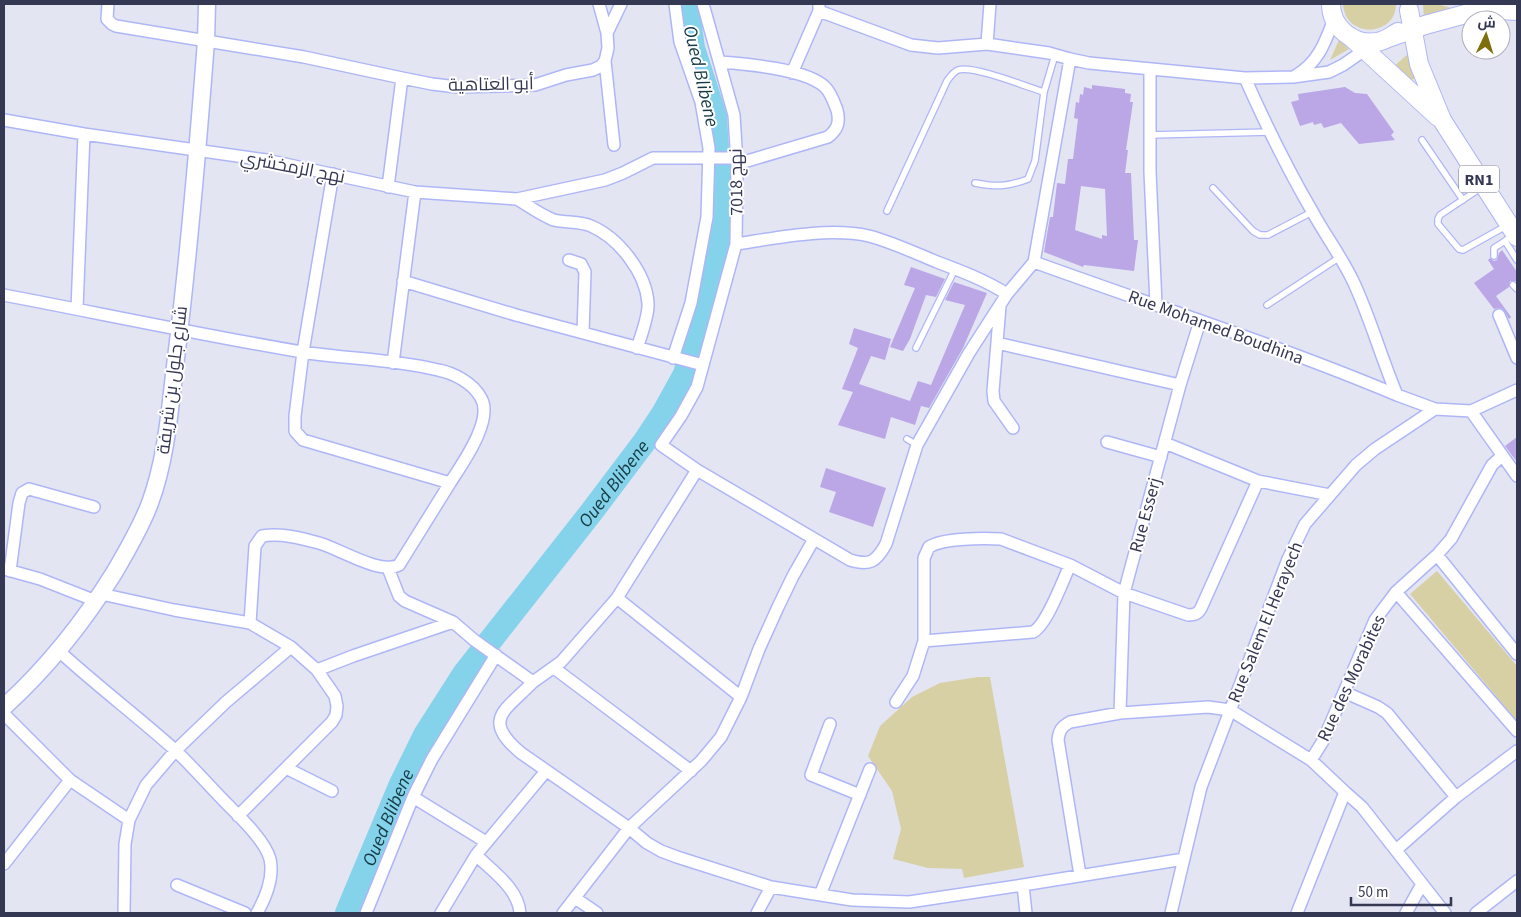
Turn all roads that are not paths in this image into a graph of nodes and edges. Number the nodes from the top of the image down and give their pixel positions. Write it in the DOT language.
graph roads {
  1 [pos="108,4"];
  2 [pos="207,4"];
  3 [pos="600,4"];
  4 [pos="621,4"];
  5 [pos="675,4"];
  6 [pos="703,4"];
  7 [pos="1462,4"];
  8 [pos="991,5"];
  9 [pos="819,7"];
  10 [pos="1409,7"];
  11 [pos="1484,9"];
  12 [pos="1331,11"];
  13 [pos="1517,11"];
  14 [pos="1412,30"];
  15 [pos="607,33"];
  16 [pos="206,41"];
  17 [pos="987,44"];
  18 [pos="1377,44"];
  19 [pos="1055,55"];
  20 [pos="1070,59"];
  21 [pos="604,61"];
  22 [pos="721,62"];
  23 [pos="1150,69"];
  24 [pos="792,73"];
  25 [pos="1293,77"];
  26 [pos="402,78"];
  27 [pos="1245,78"];
  28 [pos="1044,92"];
  29 [pos="4,120"];
  30 [pos="1442,120"];
  31 [pos="1270,132"];
  32 [pos="84,134"];
  33 [pos="1150,135"];
  34 [pos="1422,140"];
  35 [pos="614,145"];
  36 [pos="197,150"];
  37 [pos="710,157"];
  38 [pos="735,160"];
  39 [pos="334,174"];
  40 [pos="975,182"];
  41 [pos="1484,186"];
  42 [pos="388,187"];
  43 [pos="1213,188"];
  44 [pos="415,192"];
  45 [pos="517,199"];
  46 [pos="1463,200"];
  47 [pos="887,211"];
  48 [pos="1312,212"];
  49 [pos="1513,230"];
  50 [pos="736,244"];
  51 [pos="1494,256"];
  52 [pos="1340,257"];
  53 [pos="569,260"];
  54 [pos="1517,260"];
  55 [pos="1034,262"];
  56 [pos="955,269"];
  57 [pos="403,281"];
  58 [pos="4,295"];
  59 [pos="1003,299"];
  60 [pos="1156,304"];
  61 [pos="1267,305"];
  62 [pos="77,309"];
  63 [pos="1499,315"];
  64 [pos="1200,321"];
  65 [pos="180,328"];
  66 [pos="584,333"];
  67 [pos="997,343"];
  68 [pos="637,348"];
  69 [pos="916,348"];
  70 [pos="303,352"];
  71 [pos="1517,358"];
  72 [pos="677,359"];
  73 [pos="393,363"];
  74 [pos="701,365"];
  75 [pos="1180,385"];
  76 [pos="1517,390"];
  77 [pos="1397,395"];
  78 [pos="1435,409"];
  79 [pos="1471,412"];
  80 [pos="1013,428"];
  81 [pos="1107,442"];
  82 [pos="1165,443"];
  83 [pos="1502,456"];
  84 [pos="1161,457"];
  85 [pos="697,470"];
  86 [pos="1517,476"];
  87 [pos="1258,481"];
  88 [pos="450,483"];
  89 [pos="1330,495"];
  90 [pos="94,507"];
  91 [pos="814,539"];
  92 [pos="1437,555"];
  93 [pos="1070,564"];
  94 [pos="388,568"];
  95 [pos="7,570"];
  96 [pos="1396,592"];
  97 [pos="1124,593"];
  98 [pos="98,598"];
  99 [pos="617,598"];
  100 [pos="453,622"];
  101 [pos="250,623"];
  102 [pos="924,641"];
  103 [pos="291,647"];
  104 [pos="59,651"];
  105 [pos="493,653"];
  106 [pos="1517,654"];
  107 [pos="554,668"];
  108 [pos="317,670"];
  109 [pos="533,682"];
  110 [pos="1344,692"];
  111 [pos="741,697"];
  112 [pos="896,702"];
  113 [pos="4,707"];
  114 [pos="1230,710"];
  115 [pos="1120,713"];
  116 [pos="4,714"];
  117 [pos="830,724"];
  118 [pos="1517,731"];
  119 [pos="175,751"];
  120 [pos="1517,751"];
  121 [pos="1311,760"];
  122 [pos="286,768"];
  123 [pos="870,769"];
  124 [pos="546,771"];
  125 [pos="691,771"];
  126 [pos="70,780"];
  127 [pos="332,791"];
  128 [pos="1346,792"];
  129 [pos="860,794"];
  130 [pos="413,796"];
  131 [pos="1456,797"];
  132 [pos="238,816"];
  133 [pos="129,820"];
  134 [pos="629,828"];
  135 [pos="486,842"];
  136 [pos="1396,850"];
  137 [pos="476,855"];
  138 [pos="1184,859"];
  139 [pos="4,864"];
  140 [pos="1080,875"];
  141 [pos="1517,881"];
  142 [pos="177,884"];
  143 [pos="1422,884"];
  144 [pos="1023,886"];
  145 [pos="771,887"];
  146 [pos="820,895"];
  147 [pos="575,898"];
  148 [pos="910,908"];
  149 [pos="124,913"];
  150 [pos="245,913"];
  151 [pos="257,913"];
  152 [pos="366,913"];
  153 [pos="441,913"];
  154 [pos="520,913"];
  155 [pos="564,913"];
  156 [pos="597,913"];
  157 [pos="757,913"];
  158 [pos="1026,913"];
  159 [pos="1171,913"];
  160 [pos="1297,913"];
  161 [pos="1406,913"];
  162 [pos="1445,913"];
  163 [pos="1476,913"];
  1 -- 16 [label="street, أبو العتاهية"];
  2 -- 16 [label="main road, شارع جلول بن شريفة"];
  3 -- 15 [label="street"];
  4 -- 15 [label="street"];
  5 -- 37 [label="street"];
  6 -- 22 [label="street, نهج 7018"];
  7 -- 11 [label="main road"];
  8 -- 17 [label="street"];
  9 -- 17 [label="street"];
  9 -- 24 [label="street"];
  10 -- 14 [label="main road, RN1"];
  10 -- 18 [label="main road, RN1"];
  11 -- 13 [label="main road"];
  11 -- 14 [label="main road"];
  12 -- 18 [label="main road"];
  12 -- 25 [label="street"];
  14 -- 18 [label="main road"];
  14 -- 30 [label="main road, RN1"];
  15 -- 21 [label="street"];
  16 -- 26 [label="street, أبو العتاهية"];
  16 -- 36 [label="main road, شارع جلول بن شريفة"];
  17 -- 19 [label="street"];
  18 -- 25 [label="street"];
  18 -- 30 [label="main road, RN1"];
  19 -- 20 [label="street"];
  19 -- 28 [label="lane"];
  20 -- 23 [label="street"];
  20 -- 55 [label="street"];
  21 -- 26 [label="street, أبو العتاهية"];
  21 -- 35 [label="street"];
  22 -- 24 [label="street"];
  22 -- 38 [label="street, نهج 7018"];
  23 -- 27 [label="street"];
  23 -- 33 [label="street"];
  24 -- 38 [label="street"];
  25 -- 27 [label="street"];
  26 -- 42 [label="street"];
  27 -- 31 [label="street"];
  28 -- 40 [label="lane"];
  28 -- 47 [label="lane"];
  29 -- 32 [label="street, نهج الزمخشري"];
  30 -- 41 [label="main road, RN1"];
  31 -- 33 [label="lane"];
  31 -- 48 [label="street"];
  32 -- 36 [label="street, نهج الزمخشري"];
  32 -- 62 [label="street"];
  33 -- 60 [label="street"];
  34 -- 46 [label="lane"];
  36 -- 39 [label="street, نهج الزمخشري"];
  36 -- 65 [label="main road, شارع جلول بن شريفة"];
  37 -- 38 [label="street"];
  37 -- 45 [label="street"];
  37 -- 72 [label="street"];
  38 -- 50 [label="street, نهج 7018"];
  39 -- 42 [label="street, نهج الزمخشري"];
  39 -- 70 [label="street"];
  41 -- 46 [label="lane"];
  41 -- 49 [label="main road, RN1"];
  42 -- 44 [label="street, نهج الزمخشري"];
  43 -- 48 [label="lane"];
  44 -- 45 [label="street"];
  44 -- 57 [label="street"];
  45 -- 68 [label="street"];
  46 -- 49 [label="lane"];
  48 -- 52 [label="street"];
  49 -- 51 [label="lane"];
  49 -- 54 [label="lane"];
  50 -- 56 [label="street"];
  50 -- 74 [label="street, نهج 7018"];
  52 -- 61 [label="lane"];
  52 -- 77 [label="street"];
  53 -- 66 [label="street"];
  55 -- 59 [label="street"];
  55 -- 60 [label="street, Rue Mohamed Boudhina"];
  56 -- 59 [label="street"];
  56 -- 69 [label="lane"];
  57 -- 66 [label="street"];
  57 -- 73 [label="street"];
  58 -- 62 [label="street"];
  59 -- 67 [label="street"];
  59 -- 91 [label="street"];
  60 -- 64 [label="street, Rue Mohamed Boudhina"];
  62 -- 65 [label="street"];
  63 -- 71 [label="street"];
  64 -- 75 [label="street, Rue Esserj"];
  64 -- 77 [label="street, Rue Mohamed Boudhina"];
  65 -- 70 [label="street"];
  65 -- 98 [label="main road, شارع جلول بن شريفة"];
  66 -- 68 [label="street"];
  67 -- 75 [label="street"];
  67 -- 80 [label="street"];
  68 -- 72 [label="street"];
  70 -- 73 [label="street"];
  70 -- 88 [label="street"];
  72 -- 74 [label="street"];
  73 -- 88 [label="street"];
  74 -- 85 [label="street, نهج 7018"];
  75 -- 82 [label="street, Rue Esserj"];
  76 -- 79 [label="street"];
  77 -- 78 [label="street, Rue Mohamed Boudhina"];
  78 -- 79 [label="street"];
  78 -- 89 [label="street, Rue Salem El Herayech"];
  79 -- 83 [label="street"];
  81 -- 84 [label="street"];
  82 -- 84 [label="street, Rue Esserj"];
  82 -- 87 [label="street"];
  83 -- 86 [label="street"];
  83 -- 92 [label="street, Rue des Morabites"];
  84 -- 97 [label="street, Rue Esserj"];
  85 -- 91 [label="street"];
  85 -- 99 [label="street"];
  87 -- 89 [label="street"];
  87 -- 97 [label="street"];
  88 -- 94 [label="street"];
  89 -- 114 [label="street, Rue Salem El Herayech"];
  90 -- 95 [label="street"];
  91 -- 111 [label="street"];
  92 -- 96 [label="street, Rue des Morabites"];
  92 -- 106 [label="street"];
  93 -- 97 [label="street"];
  93 -- 102 [label="street"];
  93 -- 102 [label="street"];
  94 -- 100 [label="street"];
  94 -- 101 [label="street"];
  95 -- 98 [label="street"];
  96 -- 110 [label="street, Rue des Morabites"];
  96 -- 118 [label="street"];
  97 -- 115 [label="street, Rue Esserj"];
  98 -- 101 [label="street"];
  98 -- 104 [label="main road, شارع جلول بن شريفة"];
  99 -- 107 [label="street"];
  99 -- 111 [label="street"];
  100 -- 105 [label="street"];
  100 -- 108 [label="street"];
  101 -- 103 [label="street"];
  102 -- 112 [label="street"];
  103 -- 108 [label="street"];
  103 -- 119 [label="street"];
  104 -- 113 [label="main road, شارع جلول بن شريفة"];
  104 -- 119 [label="street"];
  105 -- 109 [label="street"];
  105 -- 130 [label="street"];
  107 -- 109 [label="street"];
  107 -- 125 [label="street"];
  108 -- 122 [label="street"];
  109 -- 124 [label="street"];
  110 -- 121 [label="street, Rue des Morabites"];
  110 -- 131 [label="street"];
  111 -- 125 [label="street"];
  114 -- 115 [label="street"];
  114 -- 121 [label="street"];
  114 -- 138 [label="street, Rue Salem El Herayech"];
  115 -- 140 [label="street"];
  116 -- 126 [label="street"];
  117 -- 129 [label="street"];
  119 -- 132 [label="street"];
  119 -- 133 [label="street"];
  120 -- 131 [label="street"];
  121 -- 128 [label="street"];
  122 -- 127 [label="street"];
  122 -- 132 [label="street"];
  123 -- 129 [label="street"];
  124 -- 134 [label="street"];
  124 -- 135 [label="street"];
  125 -- 134 [label="street"];
  126 -- 133 [label="street"];
  126 -- 139 [label="street"];
  128 -- 136 [label="street"];
  128 -- 160 [label="street"];
  129 -- 146 [label="street"];
  130 -- 135 [label="street"];
  130 -- 152 [label="street"];
  131 -- 136 [label="street"];
  132 -- 151 [label="street"];
  133 -- 149 [label="street"];
  134 -- 145 [label="street"];
  134 -- 147 [label="street"];
  135 -- 137 [label="street"];
  136 -- 143 [label="street"];
  137 -- 153 [label="street"];
  137 -- 154 [label="street"];
  138 -- 140 [label="street"];
  138 -- 159 [label="street, Rue Salem El Herayech"];
  140 -- 144 [label="street"];
  141 -- 163 [label="street"];
  142 -- 150 [label="street"];
  143 -- 161 [label="street"];
  143 -- 162 [label="street"];
  144 -- 148 [label="street"];
  144 -- 158 [label="street"];
  145 -- 146 [label="street"];
  145 -- 157 [label="street"];
  146 -- 148 [label="street"];
  147 -- 155 [label="street"];
  147 -- 156 [label="street"];
}
